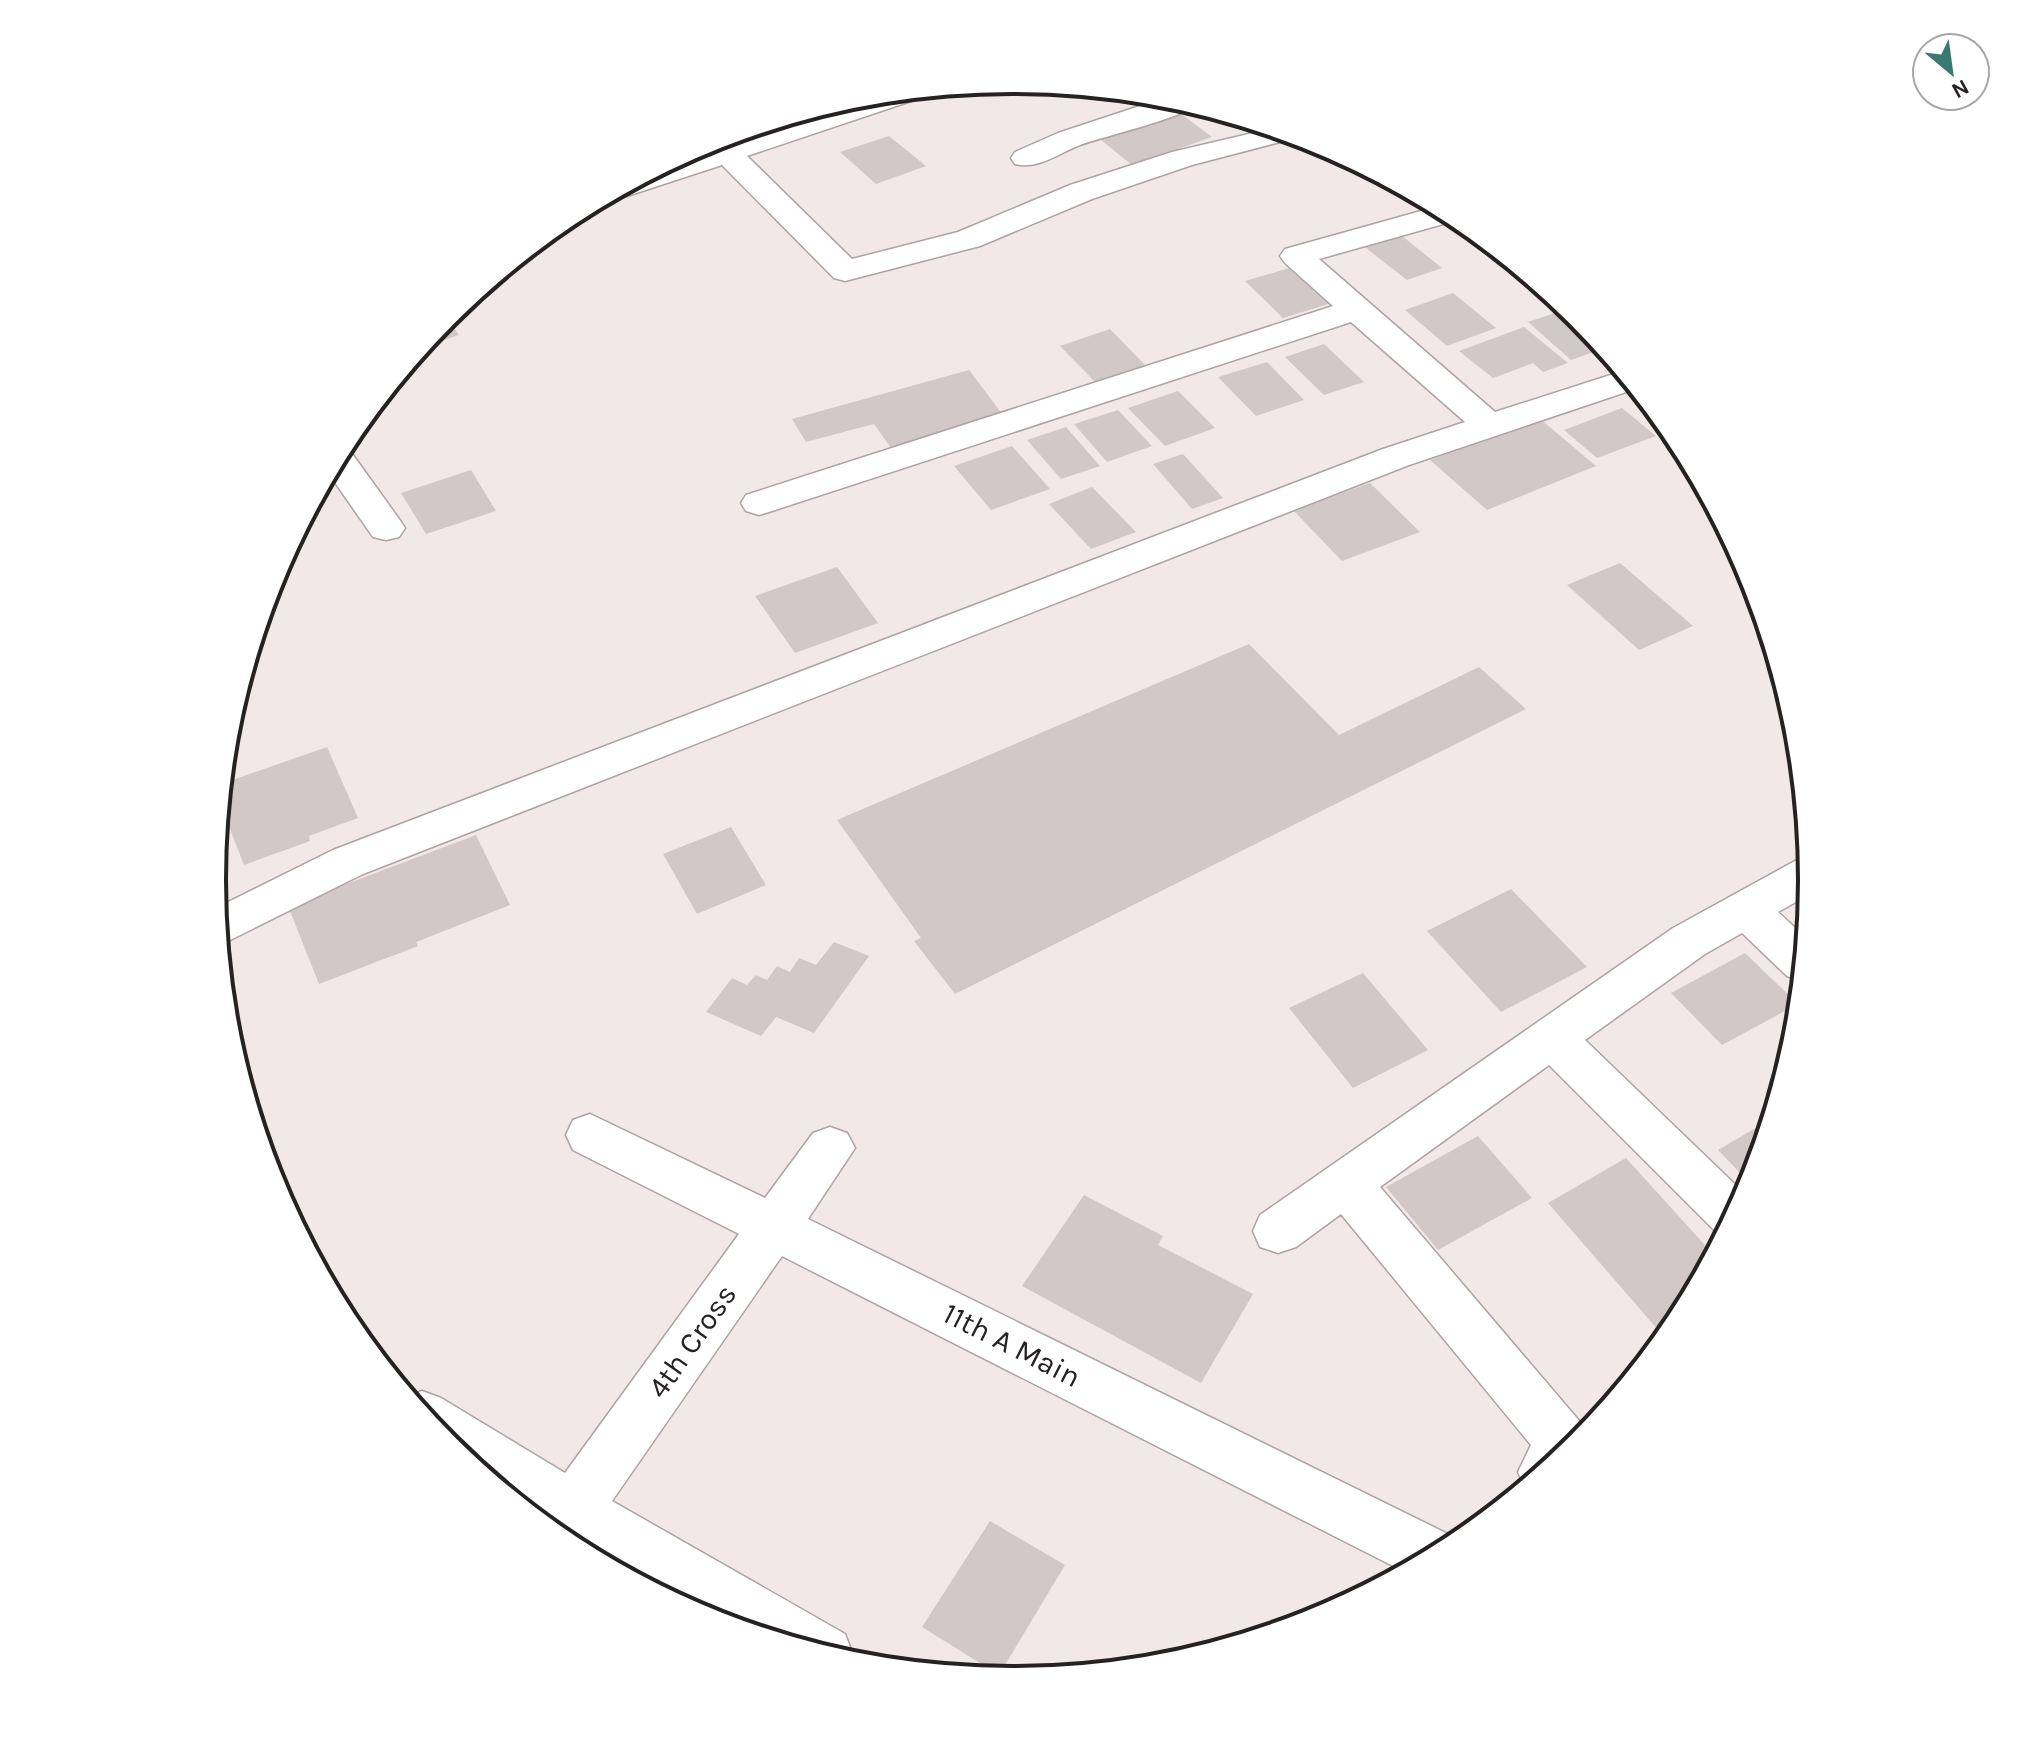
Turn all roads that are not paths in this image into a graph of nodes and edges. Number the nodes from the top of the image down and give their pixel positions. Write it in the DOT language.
graph roads {
  1 [pos="1162,109"];
  2 [pos="1269,138"];
  3 [pos="723,150"];
  4 [pos="1026,158"];
  5 [pos="1433,217"];
  6 [pos="1356,309"];
  7 [pos="1619,383"];
  8 [pos="1490,426"];
  9 [pos="343,467"];
  10 [pos="759,503"];
  11 [pos="386,528"];
  12 [pos="1798,880"];
  13 [pos="1745,909"];
  14 [pos="227,922"];
  15 [pos="1794,954"];
  16 [pos="1551,1037"];
  17 [pos="590,1135"];
  18 [pos="830,1148"];
  19 [pos="1346,1183"];
  20 [pos="1726,1208"];
  21 [pos="774,1226"];
  22 [pos="1278,1231"];
  23 [pos="1562,1441"];
  24 [pos="485,1463"];
  25 [pos="563,1522"];
  26 [pos="1421,1551"];
  27 [pos="769,1627"];
  1 -- 4 [label="street"];
  2 -- 3 [label="street"];
  5 -- 6 [label="street"];
  6 -- 8 [label="street"];
  6 -- 10 [label="street"];
  7 -- 8 [label="street"];
  8 -- 14 [label="street"];
  9 -- 11 [label="street"];
  12 -- 13 [label="street"];
  13 -- 15 [label="street"];
  13 -- 16 [label="street"];
  16 -- 19 [label="street"];
  16 -- 20 [label="street"];
  17 -- 21 [label="street, 11th A Main"];
  18 -- 21 [label="street, 4th Cross"];
  19 -- 22 [label="street"];
  19 -- 23 [label="street"];
  21 -- 25 [label="street, 4th Cross"];
  21 -- 26 [label="street, 11th A Main"];
  24 -- 25 [label="street"];
  25 -- 27 [label="street"];
}
